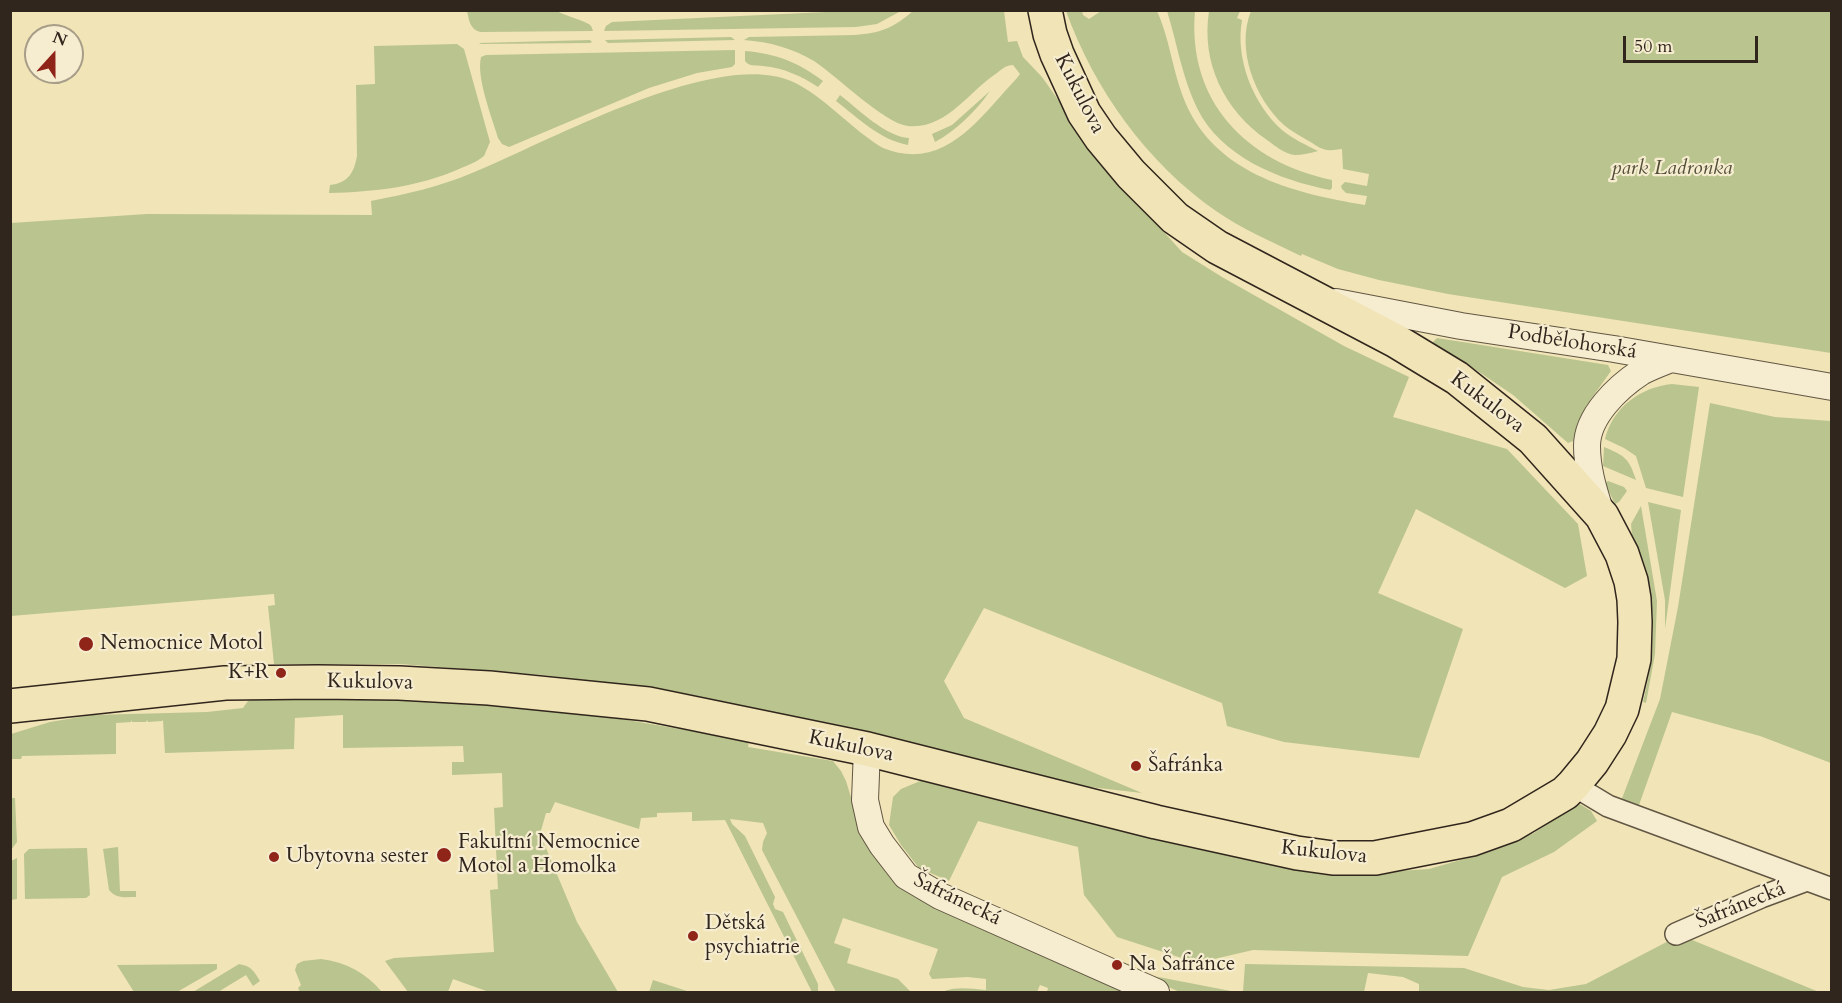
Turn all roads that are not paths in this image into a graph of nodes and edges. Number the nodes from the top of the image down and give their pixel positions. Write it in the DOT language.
graph roads {
  1 [pos="1025,10"];
  2 [pos="1045,10"];
  3 [pos="1084,113"];
  4 [pos="1312,298"];
  5 [pos="1671,359"];
  6 [pos="1832,387"];
  7 [pos="1602,516"];
  8 [pos="10,706"];
  9 [pos="867,750"];
  10 [pos="1574,785"];
  11 [pos="1807,880"];
  12 [pos="1832,889"];
  13 [pos="1676,934"];
  14 [pos="1156,993"];
  1 -- 3 [label="main road"];
  2 -- 3 [label="main road, Kukulova"];
  3 -- 4 [label="main road, Kukulova"];
  4 -- 5 [label="street, Podbělohorská"];
  4 -- 7 [label="main road, Kukulova"];
  5 -- 6 [label="street, Podbělohorská"];
  5 -- 7 [label="street"];
  7 -- 10 [label="main road, Kukulova"];
  8 -- 9 [label="main road, Kukulova"];
  9 -- 10 [label="main road, Kukulova"];
  9 -- 14 [label="street, Šafránecká"];
  10 -- 11 [label="street"];
  11 -- 12 [label="street"];
  11 -- 13 [label="street, Šafránecká"];
}
